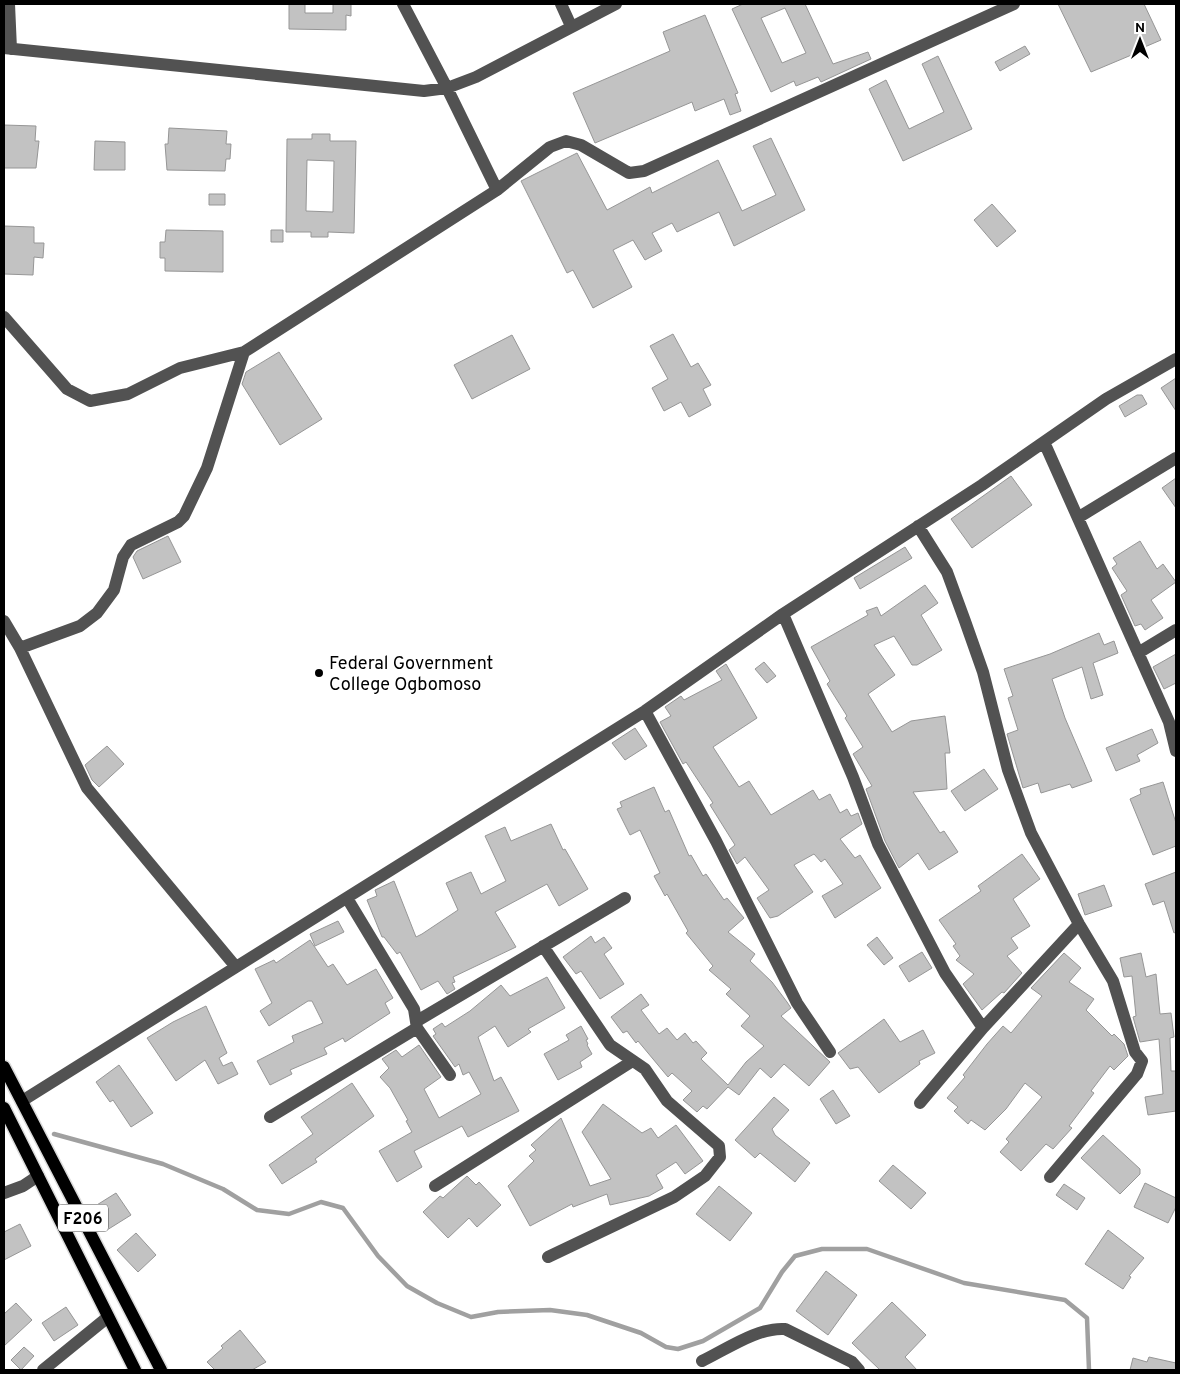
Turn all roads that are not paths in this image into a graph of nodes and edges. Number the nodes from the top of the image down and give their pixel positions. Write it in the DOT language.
graph roads {
  1 [pos="9,4"];
  2 [pos="403,4"];
  3 [pos="561,4"];
  4 [pos="616,4"];
  5 [pos="1014,4"];
  6 [pos="572,26"];
  7 [pos="7,49"];
  8 [pos="448,88"];
  9 [pos="497,190"];
  10 [pos="4,317"];
  11 [pos="244,352"];
  12 [pos="1176,359"];
  13 [pos="1044,442"];
  14 [pos="1176,458"];
  15 [pos="1079,517"];
  16 [pos="918,526"];
  17 [pos="783,614"];
  18 [pos="4,621"];
  19 [pos="1176,630"];
  20 [pos="20,648"];
  21 [pos="1138,653"];
  22 [pos="645,711"];
  23 [pos="1176,751"];
  24 [pos="347,898"];
  25 [pos="625,898"];
  26 [pos="1078,924"];
  27 [pos="543,946"];
  28 [pos="236,967"];
  29 [pos="417,1025"];
  30 [pos="983,1028"];
  31 [pos="830,1052"];
  32 [pos="631,1062"];
  33 [pos="4,1066"];
  34 [pos="450,1075"];
  35 [pos="22,1101"];
  36 [pos="920,1103"];
  37 [pos="4,1108"];
  38 [pos="270,1117"];
  39 [pos="38,1176"];
  40 [pos="1050,1177"];
  41 [pos="435,1186"];
  42 [pos="4,1193"];
  43 [pos="548,1257"];
  44 [pos="108,1317"];
  45 [pos="702,1361"];
  46 [pos="43,1370"];
  47 [pos="135,1370"];
  48 [pos="161,1370"];
  49 [pos="859,1370"];
  1 -- 7 [label="street"];
  2 -- 8 [label="street"];
  3 -- 6 [label="street"];
  4 -- 6 [label="street"];
  5 -- 9 [label="street"];
  6 -- 8 [label="street"];
  7 -- 8 [label="street"];
  8 -- 9 [label="street"];
  9 -- 11 [label="street"];
  10 -- 11 [label="street"];
  11 -- 20 [label="street"];
  12 -- 13 [label="street"];
  13 -- 15 [label="street"];
  13 -- 16 [label="street"];
  14 -- 15 [label="street"];
  15 -- 21 [label="street"];
  16 -- 17 [label="street"];
  16 -- 26 [label="street"];
  17 -- 22 [label="street"];
  17 -- 30 [label="street"];
  18 -- 20 [label="street"];
  19 -- 21 [label="street"];
  20 -- 28 [label="street"];
  21 -- 23 [label="street"];
  22 -- 24 [label="street"];
  22 -- 31 [label="street"];
  24 -- 28 [label="street"];
  24 -- 29 [label="street"];
  25 -- 27 [label="street"];
  26 -- 30 [label="street"];
  26 -- 40 [label="street"];
  27 -- 29 [label="street"];
  27 -- 32 [label="street"];
  28 -- 35 [label="street"];
  29 -- 34 [label="street"];
  29 -- 38 [label="street"];
  30 -- 36 [label="street"];
  32 -- 41 [label="street"];
  32 -- 43 [label="street"];
  33 -- 35 [label="main road, F206"];
  35 -- 48 [label="main road, F206"];
  37 -- 39 [label="main road, F206"];
  39 -- 42 [label="street"];
  39 -- 44 [label="main road, F206"];
  44 -- 46 [label="street"];
  44 -- 47 [label="main road, F206"];
  45 -- 49 [label="street"];
}
